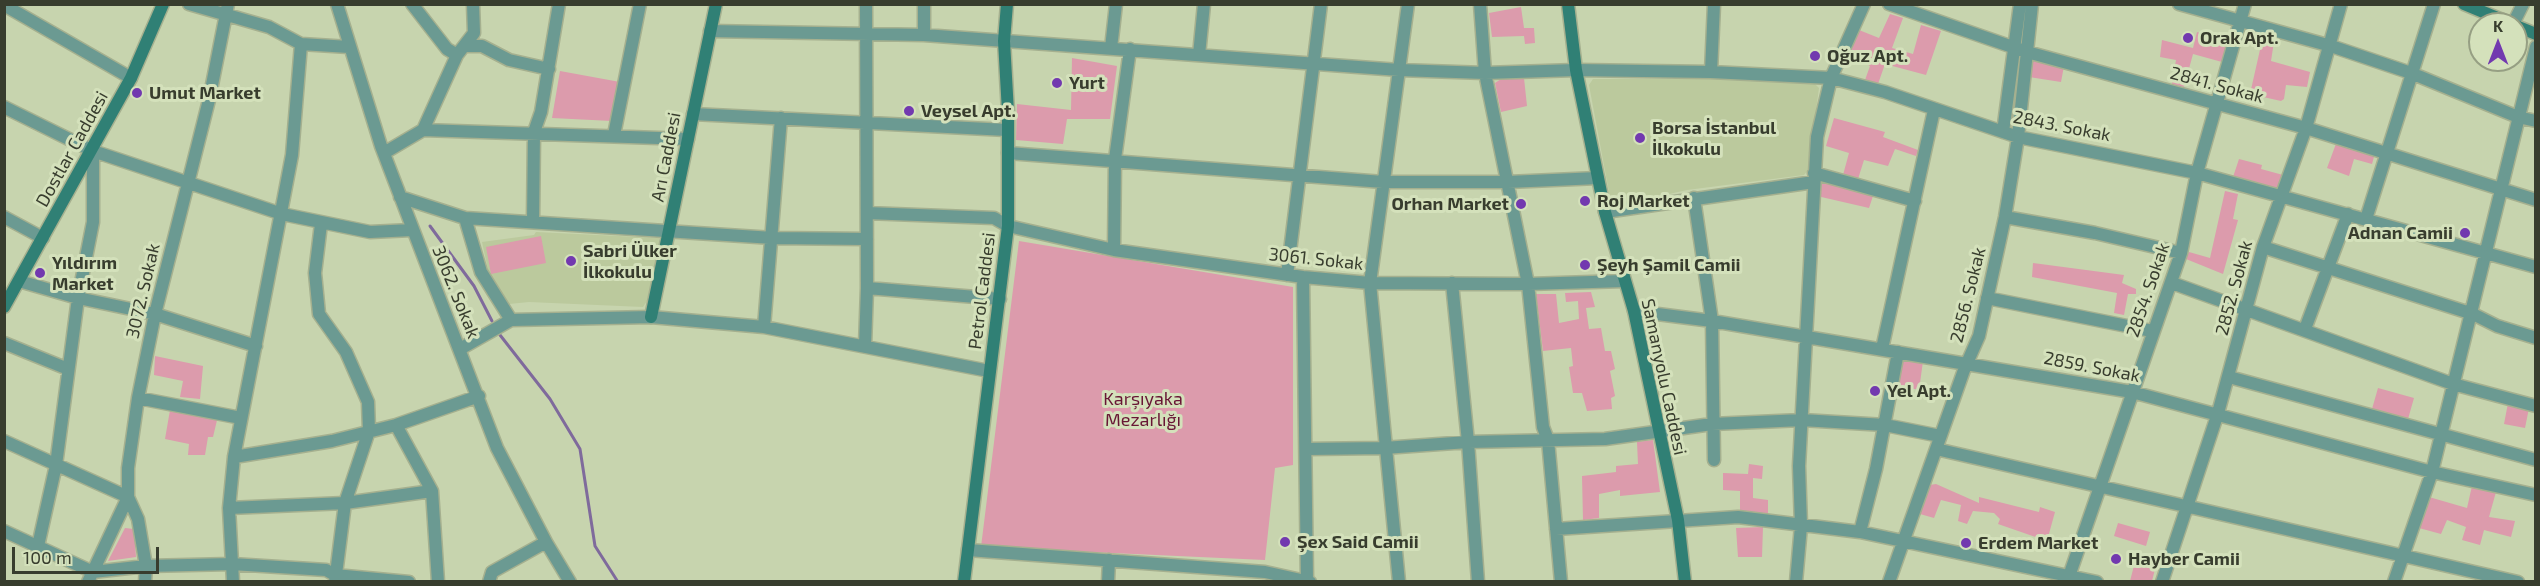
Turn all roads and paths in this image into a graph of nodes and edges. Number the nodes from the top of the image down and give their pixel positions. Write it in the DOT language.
graph roads {
  1 [pos="163,4"];
  2 [pos="189,4"];
  3 [pos="337,4"];
  4 [pos="412,4"];
  5 [pos="473,4"];
  6 [pos="559,4"];
  7 [pos="640,4"];
  8 [pos="716,4"];
  9 [pos="866,4"];
  10 [pos="924,4"];
  11 [pos="1007,4"];
  12 [pos="1116,4"];
  13 [pos="1204,4"];
  14 [pos="1321,4"];
  15 [pos="1408,4"];
  16 [pos="1480,4"];
  17 [pos="1568,4"];
  18 [pos="1714,4"];
  19 [pos="1864,4"];
  20 [pos="1889,4"];
  21 [pos="2020,4"];
  22 [pos="2032,4"];
  23 [pos="2179,4"];
  24 [pos="2245,4"];
  25 [pos="2341,4"];
  26 [pos="2434,4"];
  27 [pos="2464,4"];
  28 [pos="4,5"];
  29 [pos="227,10"];
  30 [pos="2483,12"];
  31 [pos="2240,20"];
  32 [pos="710,31"];
  33 [pos="866,34"];
  34 [pos="924,35"];
  35 [pos="1004,41"];
  36 [pos="301,44"];
  37 [pos="2331,46"];
  38 [pos="349,47"];
  39 [pos="2535,47"];
  40 [pos="1111,48"];
  41 [pos="2013,48"];
  42 [pos="1130,49"];
  43 [pos="462,51"];
  44 [pos="2027,52"];
  45 [pos="1199,55"];
  46 [pos="1314,64"];
  47 [pos="549,69"];
  48 [pos="1399,70"];
  49 [pos="1576,70"];
  50 [pos="1711,72"];
  51 [pos="1485,73"];
  52 [pos="2411,73"];
  53 [pos="131,78"];
  54 [pos="1831,78"];
  55 [pos="2217,103"];
  56 [pos="4,107"];
  57 [pos="1934,110"];
  58 [pos="693,114"];
  59 [pos="2518,117"];
  60 [pos="781,118"];
  61 [pos="2535,122"];
  62 [pos="866,123"];
  63 [pos="2306,128"];
  64 [pos="423,130"];
  65 [pos="1007,130"];
  66 [pos="534,132"];
  67 [pos="2003,132"];
  68 [pos="614,135"];
  69 [pos="2018,137"];
  70 [pos="688,139"];
  71 [pos="93,151"];
  72 [pos="2386,152"];
  73 [pos="384,153"];
  74 [pos="1008,153"];
  75 [pos="1115,159"];
  76 [pos="2197,173"];
  77 [pos="1300,175"];
  78 [pos="1598,178"];
  79 [pos="1814,178"];
  80 [pos="1383,182"];
  81 [pos="1508,182"];
  82 [pos="187,183"];
  83 [pos="2502,190"];
  84 [pos="2281,195"];
  85 [pos="400,197"];
  86 [pos="1694,198"];
  87 [pos="2535,200"];
  88 [pos="1916,201"];
  89 [pos="1605,212"];
  90 [pos="867,213"];
  91 [pos="282,214"];
  92 [pos="2348,214"];
  93 [pos="4,217"];
  94 [pos="2005,217"];
  95 [pos="465,218"];
  96 [pos="2366,219"];
  97 [pos="533,221"];
  98 [pos="321,224"];
  99 [pos="1008,226"];
  100 [pos="412,230"];
  101 [pos="670,231"];
  102 [pos="773,237"];
  103 [pos="43,238"];
  104 [pos="867,239"];
  105 [pos="2263,248"];
  106 [pos="1114,250"];
  107 [pos="2181,253"];
  108 [pos="2486,254"];
  109 [pos="2329,267"];
  110 [pos="2535,267"];
  111 [pos="1287,275"];
  112 [pos="1303,277"];
  113 [pos="19,281"];
  114 [pos="1624,281"];
  115 [pos="1370,283"];
  116 [pos="1452,283"];
  117 [pos="2172,283"];
  118 [pos="1528,284"];
  119 [pos="867,288"];
  120 [pos="78,298"];
  121 [pos="1987,298"];
  122 [pos="6,299"];
  123 [pos="1000,299"];
  124 [pos="2247,309"];
  125 [pos="1634,311"];
  126 [pos="154,314"];
  127 [pos="2472,314"];
  128 [pos="651,317"];
  129 [pos="511,320"];
  130 [pos="1712,321"];
  131 [pos="764,327"];
  132 [pos="2305,329"];
  133 [pos="2152,332"];
  134 [pos="1805,337"];
  135 [pos="2535,338"];
  136 [pos="4,343"];
  137 [pos="256,346"];
  138 [pos="865,346"];
  139 [pos="460,349"];
  140 [pos="1881,349"];
  141 [pos="1898,351"];
  142 [pos="1968,362"];
  143 [pos="68,369"];
  144 [pos="989,371"];
  145 [pos="2229,377"];
  146 [pos="2453,384"];
  147 [pos="2132,392"];
  148 [pos="479,396"];
  149 [pos="138,398"];
  150 [pos="2535,406"];
  151 [pos="2218,413"];
  152 [pos="241,418"];
  153 [pos="1802,420"];
  154 [pos="1712,423"];
  155 [pos="396,425"];
  156 [pos="1885,425"];
  157 [pos="369,431"];
  158 [pos="1657,432"];
  159 [pos="2440,435"];
  160 [pos="1940,436"];
  161 [pos="1548,440"];
  162 [pos="4,441"];
  163 [pos="1468,442"];
  164 [pos="1384,448"];
  165 [pos="1306,449"];
  166 [pos="1936,449"];
  167 [pos="234,457"];
  168 [pos="1714,460"];
  169 [pos="2535,460"];
  170 [pos="56,465"];
  171 [pos="2432,472"];
  172 [pos="2100,487"];
  173 [pos="432,491"];
  174 [pos="2535,495"];
  175 [pos="128,497"];
  176 [pos="345,503"];
  177 [pos="2188,506"];
  178 [pos="229,508"];
  179 [pos="1678,520"];
  180 [pos="1801,526"];
  181 [pos="1556,529"];
  182 [pos="4,531"];
  183 [pos="1860,531"];
  184 [pos="1904,540"];
  185 [pos="546,542"];
  186 [pos="38,546"];
  187 [pos="968,550"];
  188 [pos="2403,557"];
  189 [pos="1109,561"];
  190 [pos="232,564"];
  191 [pos="146,566"];
  192 [pos="91,577"];
  193 [pos="1265,577"];
  194 [pos="335,578"];
  195 [pos="2068,578"];
  196 [pos="1309,581"];
  197 [pos="145,582"];
  198 [pos="233,582"];
  199 [pos="409,582"];
  200 [pos="438,582"];
  201 [pos="489,582"];
  202 [pos="570,582"];
  203 [pos="964,582"];
  204 [pos="1108,582"];
  205 [pos="1399,582"];
  206 [pos="1478,582"];
  207 [pos="1562,582"];
  208 [pos="1685,582"];
  209 [pos="1796,582"];
  210 [pos="1889,582"];
  211 [pos="2097,582"];
  212 [pos="2162,582"];
  213 [pos="2394,582"];
  214 [pos="2518,582"];
  1 -- 53 [label="street, Dostlar Caddesi"];
  2 -- 29 [label="street"];
  3 -- 38 [label="street, 3062. Sokak"];
  4 -- 43 [label="street"];
  5 -- 43 [label="street"];
  6 -- 47 [label="street"];
  7 -- 68 [label="street"];
  8 -- 32 [label="street, Arı Caddesi"];
  9 -- 33 [label="street"];
  10 -- 34 [label="street"];
  11 -- 35 [label="street, Petrol Caddesi"];
  12 -- 40 [label="street"];
  13 -- 45 [label="street"];
  14 -- 46 [label="street"];
  15 -- 48 [label="street"];
  16 -- 51 [label="street"];
  17 -- 49 [label="street, Samanyolu Caddesi"];
  18 -- 50 [label="street"];
  19 -- 54 [label="street"];
  20 -- 41 [label="street, 2841. Sokak"];
  21 -- 41 [label="street"];
  22 -- 44 [label="street, 2856. Sokak"];
  23 -- 31 [label="street"];
  24 -- 31 [label="street, 2854. Sokak"];
  25 -- 37 [label="street, 2852. Sokak"];
  26 -- 52 [label="street"];
  27 -- 30 [label="street"];
  28 -- 53 [label="street"];
  29 -- 36 [label="street"];
  29 -- 82 [label="street, 3072. Sokak"];
  31 -- 37 [label="street"];
  31 -- 55 [label="street, 2854. Sokak"];
  32 -- 33 [label="street, 2843. Sokak"];
  32 -- 58 [label="street, Arı Caddesi"];
  33 -- 34 [label="street, 2843. Sokak"];
  33 -- 62 [label="street"];
  34 -- 35 [label="street, 2843. Sokak"];
  35 -- 40 [label="street, 2843. Sokak"];
  35 -- 65 [label="street, Petrol Caddesi"];
  36 -- 38 [label="street"];
  36 -- 91 [label="street"];
  37 -- 52 [label="street"];
  37 -- 63 [label="street, 2852. Sokak"];
  38 -- 73 [label="street, 3062. Sokak"];
  39 -- 59 [label="street"];
  40 -- 42 [label="street, 2843. Sokak"];
  41 -- 44 [label="street, 2841. Sokak"];
  41 -- 67 [label="street"];
  42 -- 45 [label="street, 2843. Sokak"];
  42 -- 75 [label="street"];
  43 -- 47 [label="street"];
  43 -- 64 [label="street"];
  44 -- 55 [label="street, 2841. Sokak"];
  44 -- 69 [label="street, 2856. Sokak"];
  45 -- 46 [label="street, 2843. Sokak"];
  46 -- 48 [label="street, 2843. Sokak"];
  46 -- 77 [label="street"];
  47 -- 66 [label="street"];
  48 -- 51 [label="street, 2843. Sokak"];
  48 -- 80 [label="street"];
  49 -- 50 [label="street, 2843. Sokak"];
  49 -- 51 [label="street, 2843. Sokak"];
  49 -- 78 [label="street, Samanyolu Caddesi"];
  50 -- 54 [label="street, 2843. Sokak"];
  51 -- 81 [label="street"];
  52 -- 59 [label="street"];
  52 -- 72 [label="street"];
  53 -- 71 [label="street, Dostlar Caddesi"];
  54 -- 57 [label="street, 2843. Sokak"];
  54 -- 79 [label="street"];
  55 -- 63 [label="street, 2841. Sokak"];
  55 -- 76 [label="street, 2854. Sokak"];
  56 -- 71 [label="street"];
  57 -- 67 [label="street, 2843. Sokak"];
  57 -- 88 [label="street"];
  58 -- 60 [label="street"];
  58 -- 70 [label="street, Arı Caddesi"];
  59 -- 61 [label="street"];
  59 -- 83 [label="street"];
  60 -- 62 [label="street"];
  60 -- 102 [label="street"];
  62 -- 65 [label="street"];
  62 -- 90 [label="street"];
  63 -- 72 [label="street, 2841. Sokak"];
  63 -- 84 [label="street, 2852. Sokak"];
  64 -- 66 [label="street"];
  64 -- 73 [label="street"];
  65 -- 74 [label="street, Petrol Caddesi"];
  66 -- 68 [label="street"];
  66 -- 97 [label="street"];
  67 -- 69 [label="street, 2843. Sokak"];
  68 -- 70 [label="street"];
  69 -- 76 [label="street, 2843. Sokak"];
  69 -- 94 [label="street, 2856. Sokak"];
  70 -- 101 [label="street, Arı Caddesi"];
  71 -- 82 [label="street"];
  71 -- 103 [label="street, Dostlar Caddesi"];
  71 -- 120 [label="street"];
  72 -- 83 [label="street, 2841. Sokak"];
  72 -- 96 [label="street"];
  73 -- 85 [label="street, 3062. Sokak"];
  74 -- 75 [label="street"];
  74 -- 99 [label="street, Petrol Caddesi"];
  75 -- 77 [label="street"];
  75 -- 106 [label="street"];
  76 -- 84 [label="street, 2843. Sokak"];
  76 -- 107 [label="street, 2854. Sokak"];
  77 -- 80 [label="street"];
  77 -- 111 [label="street"];
  78 -- 81 [label="street"];
  78 -- 89 [label="street, Samanyolu Caddesi"];
  79 -- 86 [label="street"];
  79 -- 88 [label="street"];
  79 -- 134 [label="street"];
  80 -- 81 [label="street"];
  80 -- 115 [label="street"];
  81 -- 118 [label="street"];
  82 -- 91 [label="street"];
  82 -- 126 [label="street, 3072. Sokak"];
  83 -- 87 [label="street, 2841. Sokak"];
  83 -- 108 [label="street"];
  84 -- 92 [label="street, 2843. Sokak"];
  84 -- 105 [label="street, 2852. Sokak"];
  85 -- 95 [label="street"];
  85 -- 100 [label="street, 3062. Sokak"];
  86 -- 89 [label="street"];
  86 -- 130 [label="street"];
  88 -- 140 [label="street"];
  89 -- 114 [label="street, Samanyolu Caddesi"];
  90 -- 99 [label="street, 3061. Sokak"];
  90 -- 104 [label="street"];
  91 -- 98 [label="street"];
  91 -- 137 [label="street"];
  92 -- 96 [label="street, 2843. Sokak"];
  92 -- 109 [label="street"];
  93 -- 103 [label="street"];
  94 -- 107 [label="street"];
  94 -- 121 [label="street, 2856. Sokak"];
  95 -- 97 [label="street"];
  95 -- 129 [label="street"];
  96 -- 108 [label="street, 2843. Sokak"];
  97 -- 101 [label="street"];
  98 -- 100 [label="street"];
  98 -- 157 [label="street"];
  99 -- 106 [label="street, 3061. Sokak"];
  99 -- 123 [label="street, Petrol Caddesi"];
  100 -- 139 [label="street, 3062. Sokak"];
  101 -- 102 [label="street"];
  101 -- 128 [label="street, Arı Caddesi"];
  102 -- 104 [label="street"];
  102 -- 131 [label="street"];
  103 -- 113 [label="street, Dostlar Caddesi"];
  104 -- 119 [label="street"];
  105 -- 109 [label="street"];
  105 -- 124 [label="street, 2852. Sokak"];
  106 -- 111 [label="street, 3061. Sokak"];
  107 -- 117 [label="street, 2854. Sokak"];
  108 -- 110 [label="street, 2843. Sokak"];
  108 -- 127 [label="street"];
  109 -- 127 [label="street"];
  109 -- 132 [label="street"];
  111 -- 112 [label="street, 3061. Sokak"];
  112 -- 115 [label="street, 3061. Sokak"];
  112 -- 165 [label="street"];
  113 -- 120 [label="street"];
  113 -- 122 [label="street, Dostlar Caddesi"];
  114 -- 118 [label="street, 3061. Sokak"];
  114 -- 125 [label="street, Samanyolu Caddesi"];
  115 -- 116 [label="street, 3061. Sokak"];
  115 -- 164 [label="street"];
  116 -- 118 [label="street, 3061. Sokak"];
  116 -- 163 [label="street"];
  117 -- 124 [label="street"];
  117 -- 133 [label="street, 2854. Sokak"];
  118 -- 161 [label="street"];
  119 -- 123 [label="street"];
  119 -- 138 [label="street"];
  120 -- 126 [label="street"];
  120 -- 143 [label="street"];
  121 -- 133 [label="street"];
  121 -- 142 [label="street, 2856. Sokak"];
  123 -- 144 [label="street, Petrol Caddesi"];
  124 -- 132 [label="street"];
  124 -- 145 [label="street, 2852. Sokak"];
  125 -- 130 [label="street, 2859. Sokak"];
  125 -- 158 [label="street, Samanyolu Caddesi"];
  126 -- 137 [label="street"];
  126 -- 149 [label="street, 3072. Sokak"];
  127 -- 135 [label="street"];
  127 -- 146 [label="street"];
  128 -- 129 [label="street"];
  128 -- 131 [label="street"];
  129 -- 139 [label="street"];
  130 -- 134 [label="street, 2859. Sokak"];
  130 -- 154 [label="street"];
  131 -- 138 [label="street"];
  132 -- 146 [label="street"];
  133 -- 147 [label="street, 2854. Sokak"];
  134 -- 140 [label="street, 2859. Sokak"];
  134 -- 153 [label="street"];
  136 -- 143 [label="street"];
  137 -- 152 [label="street"];
  138 -- 144 [label="street"];
  139 -- 148 [label="street, 3062. Sokak"];
  140 -- 141 [label="street, 2859. Sokak"];
  141 -- 142 [label="street, 2859. Sokak"];
  141 -- 156 [label="street"];
  142 -- 147 [label="street, 2859. Sokak"];
  142 -- 160 [label="street, 2856. Sokak"];
  143 -- 170 [label="street"];
  144 -- 187 [label="street, Petrol Caddesi"];
  145 -- 151 [label="street, 2852. Sokak"];
  145 -- 159 [label="street"];
  146 -- 150 [label="street"];
  146 -- 159 [label="street"];
  147 -- 151 [label="street, 2859. Sokak"];
  147 -- 172 [label="street, 2854. Sokak"];
  148 -- 155 [label="street"];
  148 -- 185 [label="street, 3062. Sokak"];
  149 -- 152 [label="street"];
  149 -- 175 [label="street, 3072. Sokak"];
  151 -- 171 [label="street, 2859. Sokak"];
  151 -- 177 [label="street, 2852. Sokak"];
  152 -- 167 [label="street"];
  153 -- 154 [label="street"];
  153 -- 156 [label="street"];
  153 -- 180 [label="street"];
  154 -- 158 [label="street"];
  154 -- 168 [label="street"];
  155 -- 157 [label="street"];
  155 -- 173 [label="street"];
  156 -- 160 [label="street"];
  156 -- 183 [label="street"];
  157 -- 167 [label="street"];
  157 -- 176 [label="street"];
  158 -- 161 [label="street"];
  158 -- 179 [label="street, Samanyolu Caddesi"];
  159 -- 169 [label="street"];
  159 -- 171 [label="street"];
  160 -- 166 [label="street, 2856. Sokak"];
  161 -- 163 [label="street"];
  161 -- 181 [label="street"];
  162 -- 170 [label="street"];
  163 -- 164 [label="street"];
  163 -- 206 [label="street"];
  164 -- 165 [label="street"];
  164 -- 205 [label="street"];
  165 -- 196 [label="street"];
  166 -- 172 [label="street"];
  166 -- 184 [label="street, 2856. Sokak"];
  167 -- 178 [label="street"];
  170 -- 175 [label="street"];
  170 -- 186 [label="street"];
  171 -- 174 [label="street, 2859. Sokak"];
  171 -- 188 [label="street"];
  172 -- 177 [label="street"];
  172 -- 195 [label="street, 2854. Sokak"];
  173 -- 176 [label="street"];
  173 -- 200 [label="street"];
  175 -- 191 [label="street"];
  175 -- 192 [label="street, 3072. Sokak"];
  176 -- 178 [label="street"];
  176 -- 194 [label="street"];
  177 -- 188 [label="street"];
  177 -- 212 [label="street, 2852. Sokak"];
  178 -- 190 [label="street"];
  179 -- 180 [label="street"];
  179 -- 181 [label="street"];
  179 -- 208 [label="street, Samanyolu Caddesi"];
  180 -- 183 [label="street"];
  180 -- 209 [label="street"];
  181 -- 207 [label="street"];
  182 -- 186 [label="street"];
  183 -- 184 [label="street"];
  184 -- 195 [label="street"];
  184 -- 210 [label="street, 2856. Sokak"];
  185 -- 201 [label="street"];
  185 -- 202 [label="street, 3062. Sokak"];
  186 -- 192 [label="street"];
  187 -- 189 [label="street"];
  187 -- 203 [label="street, Petrol Caddesi"];
  188 -- 213 [label="street"];
  188 -- 214 [label="street"];
  189 -- 193 [label="street"];
  189 -- 204 [label="street"];
  190 -- 191 [label="street"];
  190 -- 194 [label="street"];
  190 -- 198 [label="street"];
  191 -- 192 [label="street"];
  191 -- 197 [label="street"];
  193 -- 196 [label="street"];
  194 -- 199 [label="street"];
  195 -- 211 [label="street"];
}
